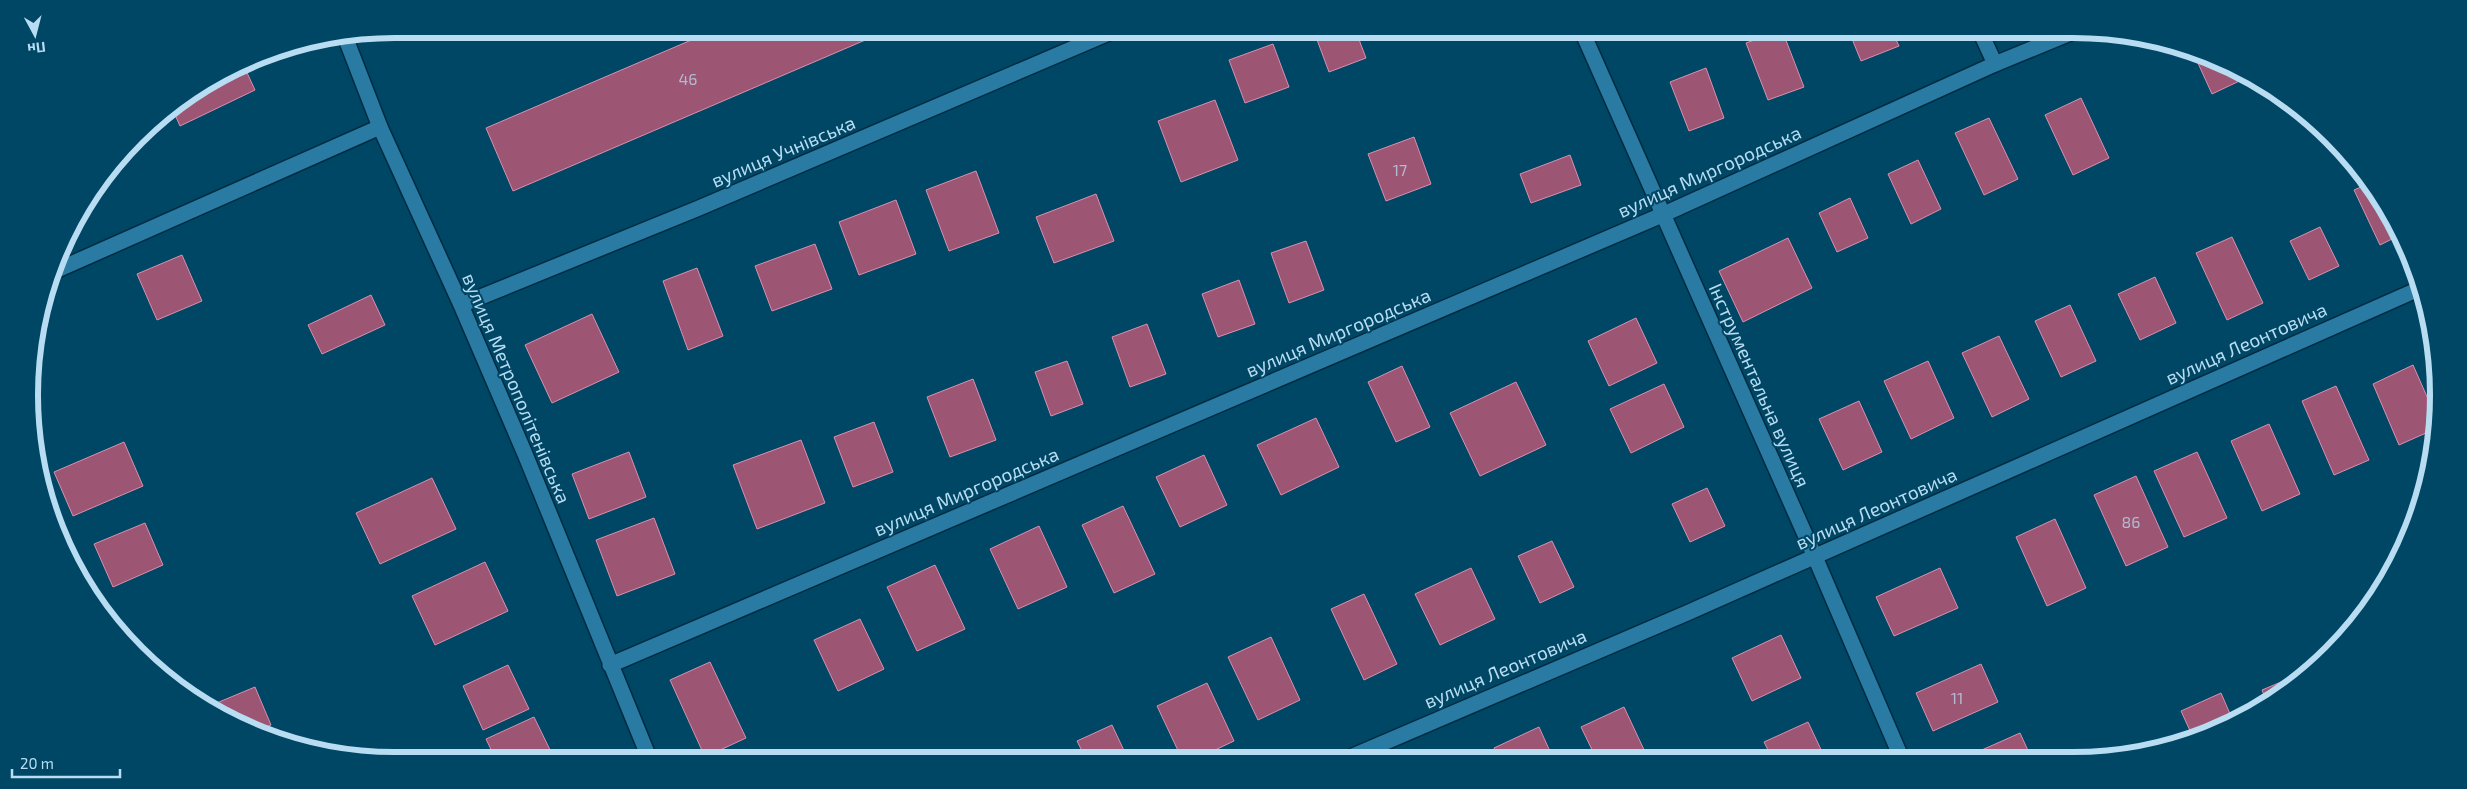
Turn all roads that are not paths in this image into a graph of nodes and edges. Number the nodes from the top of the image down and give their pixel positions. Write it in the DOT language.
graph roads {
  1 [pos="1097,38"];
  2 [pos="1585,38"];
  3 [pos="1983,38"];
  4 [pos="2060,38"];
  5 [pos="347,41"];
  6 [pos="1995,64"];
  7 [pos="380,127"];
  8 [pos="1662,215"];
  9 [pos="61,268"];
  10 [pos="2414,291"];
  11 [pos="461,305"];
  12 [pos="1815,557"];
  13 [pos="610,665"];
  14 [pos="647,752"];
  15 [pos="1360,752"];
  16 [pos="1898,752"];
  1 -- 11 [label="street, вулиця Учнівська"];
  2 -- 8 [label="street, Інструментальна вулиця"];
  3 -- 6 [label="street"];
  4 -- 6 [label="street, вулиця Миргородська"];
  5 -- 7 [label="street, вулиця Метрополітенівська"];
  6 -- 8 [label="street, вулиця Миргородська"];
  7 -- 9 [label="street"];
  7 -- 11 [label="street, вулиця Метрополітенівська"];
  8 -- 12 [label="street, Інструментальна вулиця"];
  8 -- 13 [label="street, вулиця Миргородська"];
  10 -- 12 [label="street, вулиця Леонтовича"];
  11 -- 13 [label="street, вулиця Метрополітенівська"];
  12 -- 15 [label="street, вулиця Леонтовича"];
  12 -- 16 [label="street, Інструментальна вулиця"];
  13 -- 14 [label="street, вулиця Метрополітенівська"];
}
